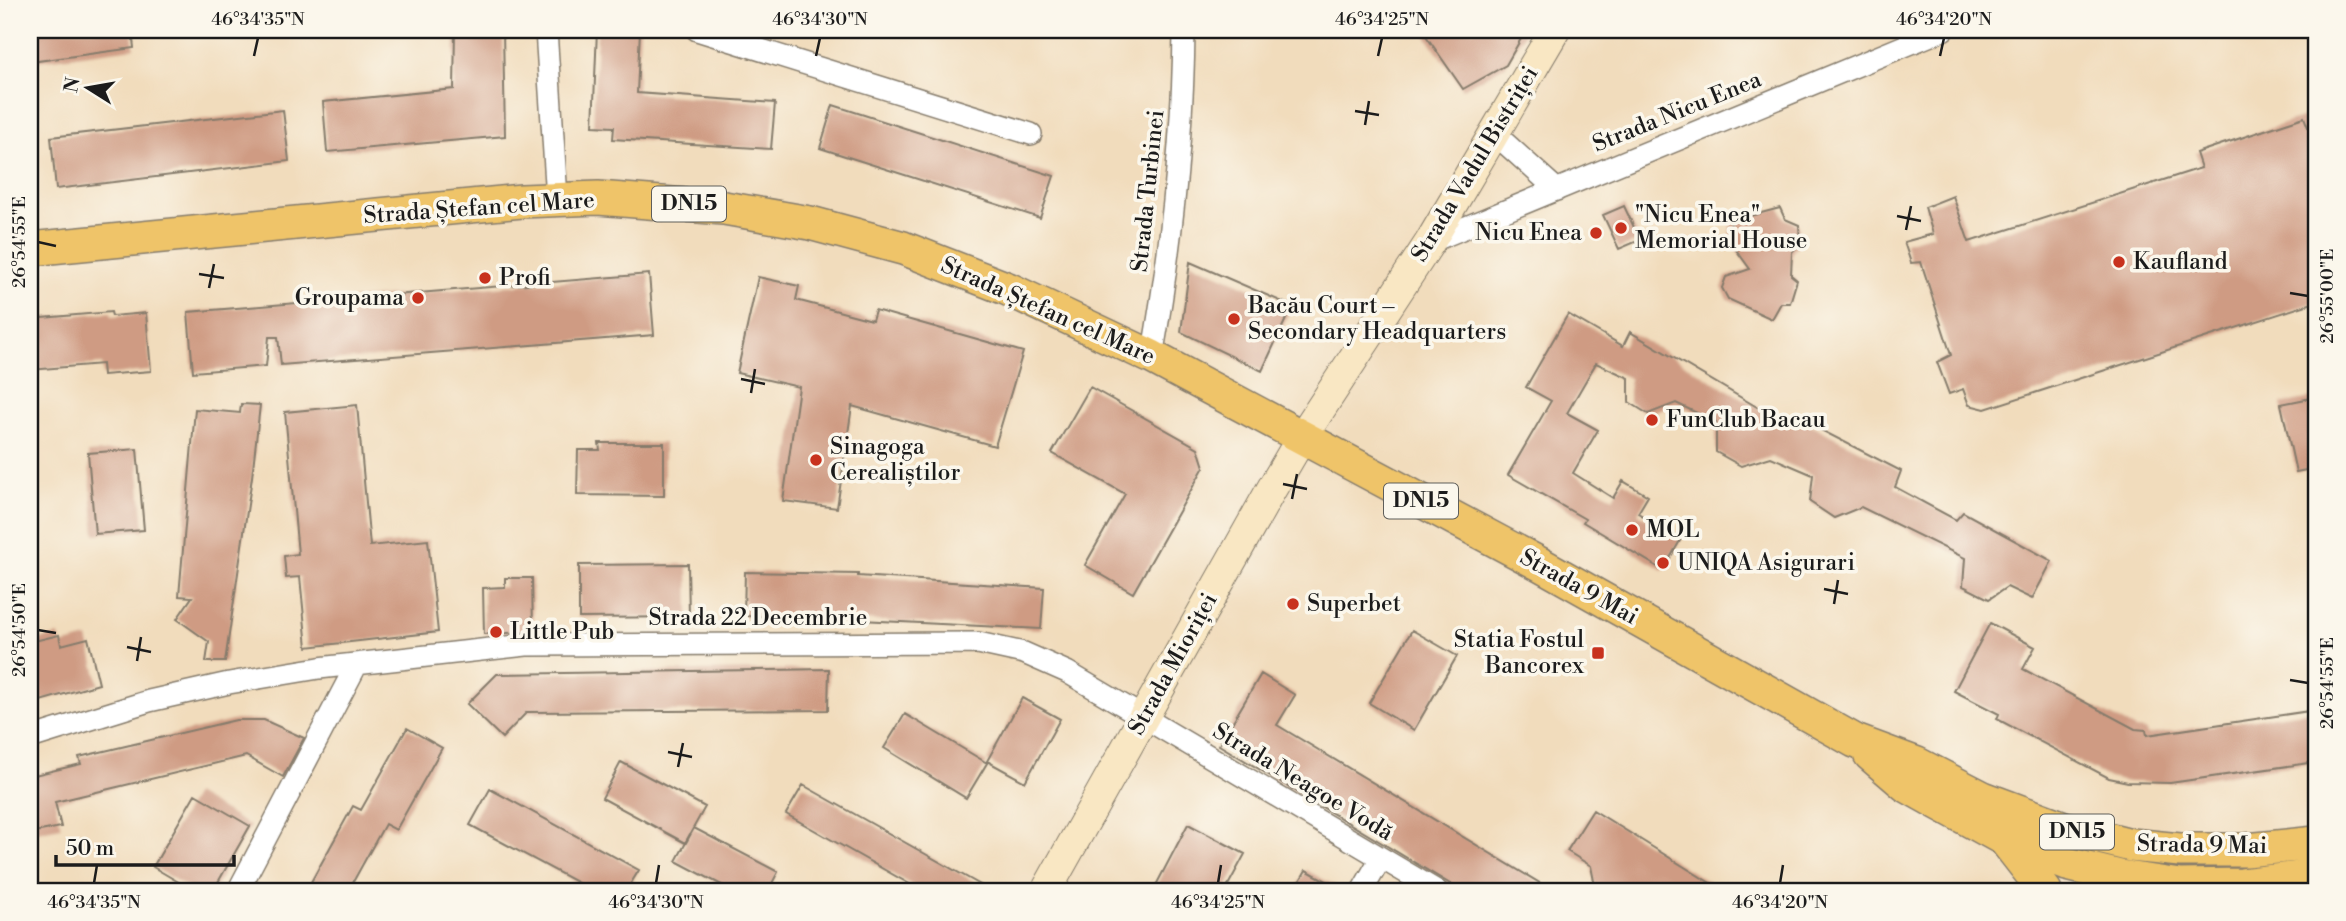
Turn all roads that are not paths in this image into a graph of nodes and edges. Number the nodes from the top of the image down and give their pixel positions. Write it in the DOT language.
graph roads {
  1 [pos="546,30"];
  2 [pos="697,30"];
  3 [pos="1184,30"];
  4 [pos="1555,30"];
  5 [pos="1943,30"];
  6 [pos="1493,133"];
  7 [pos="1031,134"];
  8 [pos="1557,190"];
  9 [pos="557,199"];
  10 [pos="1430,242"];
  11 [pos="30,249"];
  12 [pos="1152,357"];
  13 [pos="1302,437"];
  14 [pos="357,664"];
  15 [pos="1143,718"];
  16 [pos="30,738"];
  17 [pos="1855,741"];
  18 [pos="2004,839"];
  19 [pos="2316,843"];
  20 [pos="2180,850"];
  21 [pos="1381,858"];
  22 [pos="2316,876"];
  23 [pos="2180,889"];
  24 [pos="238,891"];
  25 [pos="1046,891"];
  26 [pos="1362,891"];
  27 [pos="1437,891"];
  28 [pos="2045,891"];
  1 -- 9 [label="street"];
  2 -- 7 [label="street"];
  3 -- 12 [label="street, Strada Turbinei"];
  4 -- 6 [label="main road, Strada Vadul Bistriței"];
  5 -- 8 [label="street, Strada Nicu Enea"];
  6 -- 8 [label="street"];
  6 -- 10 [label="main road, Strada Vadul Bistriței"];
  8 -- 10 [label="street, Strada Nicu Enea"];
  9 -- 11 [label="main road, Strada Ștefan cel Mare / DN15"];
  9 -- 12 [label="main road, Strada Ștefan cel Mare / DN15"];
  10 -- 13 [label="main road, Strada Vadul Bistriței"];
  12 -- 13 [label="main road, Strada Ștefan cel Mare / DN15"];
  13 -- 15 [label="main road, Strada Mioriței"];
  13 -- 17 [label="main road, Strada 9 Mai / DN15"];
  14 -- 15 [label="street, Strada 22 Decembrie"];
  14 -- 16 [label="street, Strada 22 Decembrie"];
  14 -- 24 [label="street"];
  15 -- 21 [label="street, Strada Neagoe Vodă"];
  15 -- 25 [label="main road, Strada Mioriței"];
  17 -- 18 [label="main road, Strada 9 Mai / DN15"];
  17 -- 20 [label="main road, Strada 9 Mai / DN15"];
  18 -- 23 [label="main road, Strada 9 Mai / DN15"];
  18 -- 28 [label="main road"];
  19 -- 20 [label="main road, Strada 9 Mai / DN15"];
  20 -- 23 [label="street"];
  21 -- 26 [label="street"];
  21 -- 27 [label="street, Strada Neagoe Vodă"];
  22 -- 23 [label="main road, Strada 9 Mai / DN15"];
}
